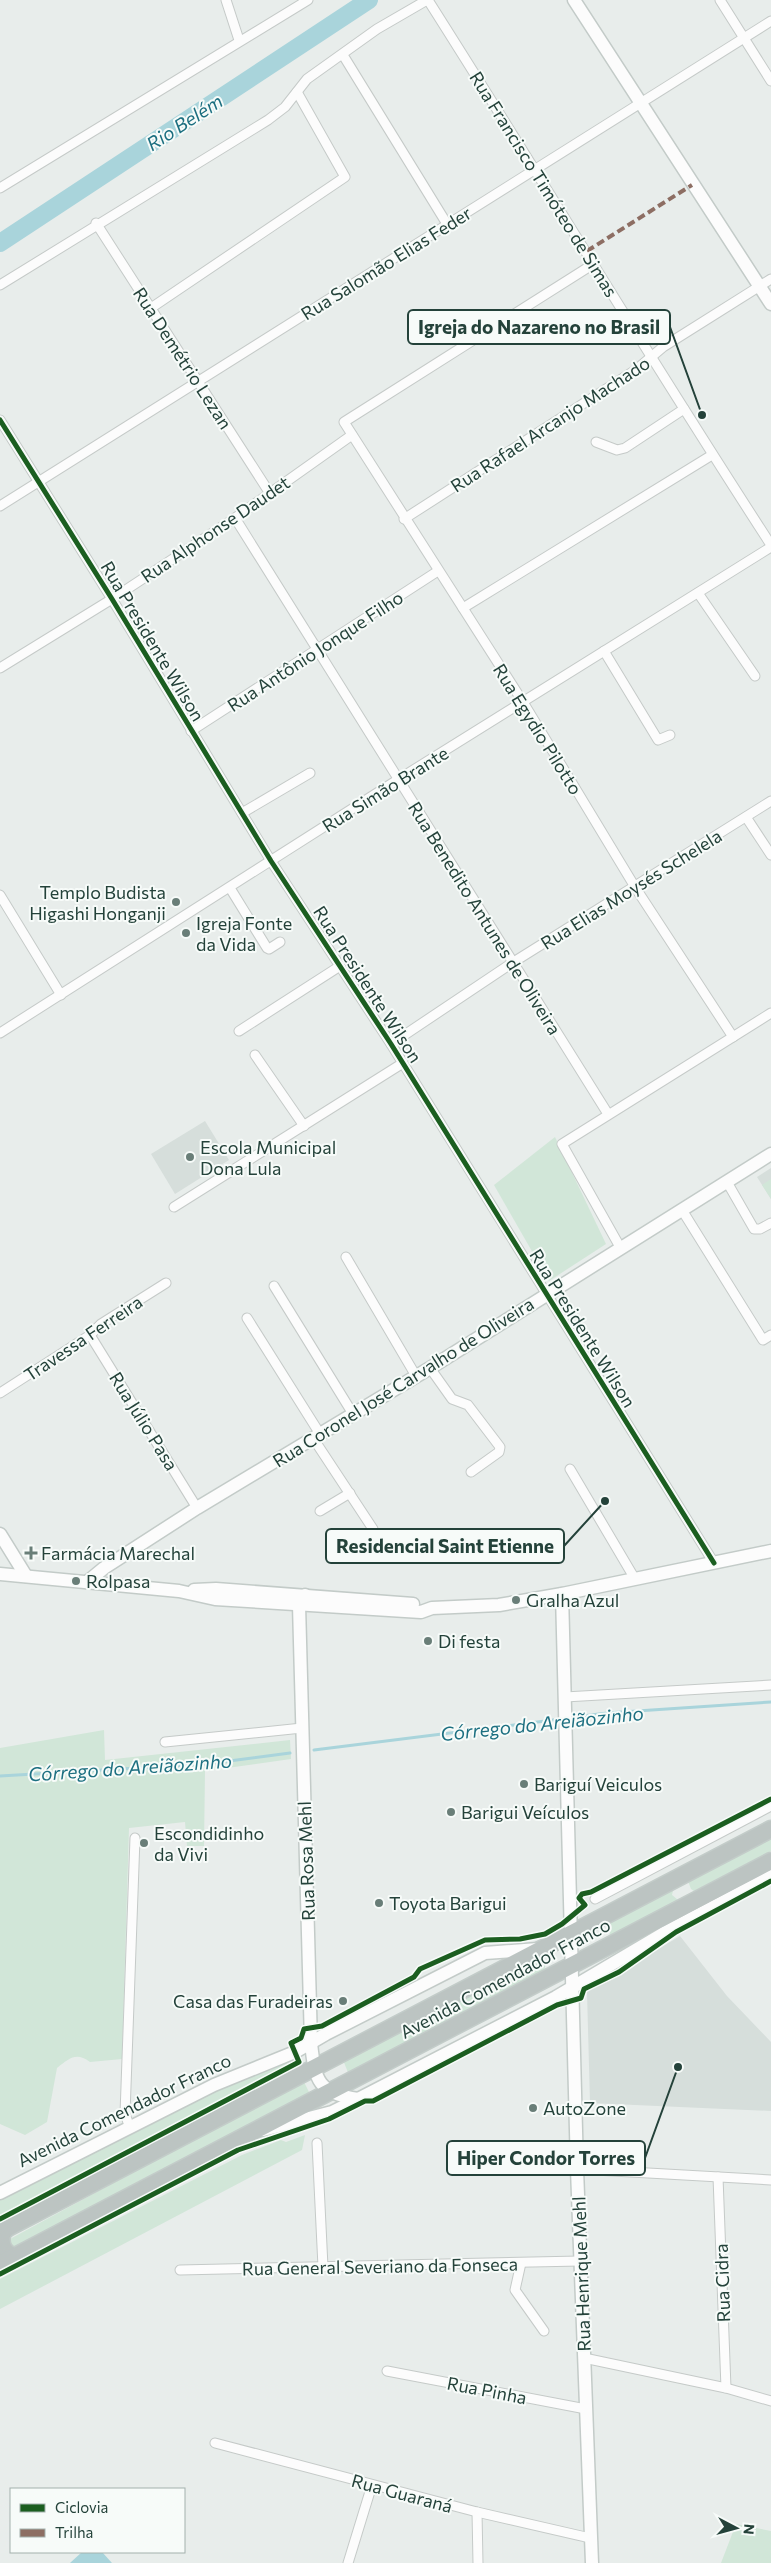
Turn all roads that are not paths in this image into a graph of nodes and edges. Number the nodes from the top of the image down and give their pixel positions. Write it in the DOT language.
graph roads {
  1 [pos="226,0"];
  2 [pos="308,0"];
  3 [pos="428,0"];
  4 [pos="574,0"];
  5 [pos="720,0"];
  6 [pos="771,21"];
  7 [pos="744,38"];
  8 [pos="239,40"];
  9 [pos="343,54"];
  10 [pos="771,81"];
  11 [pos="297,92"];
  12 [pos="642,102"];
  13 [pos="536,170"];
  14 [pos="0,188"];
  15 [pos="96,223"];
  16 [pos="447,224"];
  17 [pos="594,263"];
  18 [pos="771,279"];
  19 [pos="0,285"];
  20 [pos="760,286"];
  21 [pos="771,304"];
  22 [pos="151,308"];
  23 [pos="651,358"];
  24 [pos="198,382"];
  25 [pos="684,409"];
  26 [pos="0,420"];
  27 [pos="352,434"];
  28 [pos="596,442"];
  29 [pos="712,455"];
  30 [pos="39,481"];
  31 [pos="270,492"];
  32 [pos="0,506"];
  33 [pos="235,518"];
  34 [pos="404,519"];
  35 [pos="771,546"];
  36 [pos="438,571"];
  37 [pos="698,593"];
  38 [pos="112,599"];
  39 [pos="463,608"];
  40 [pos="317,650"];
  41 [pos="604,651"];
  42 [pos="0,668"];
  43 [pos="755,676"];
  44 [pos="522,702"];
  45 [pos="192,731"];
  46 [pos="670,735"];
  47 [pos="310,772"];
  48 [pos="399,779"];
  49 [pos="771,801"];
  50 [pos="242,813"];
  51 [pos="746,816"];
  52 [pos="771,855"];
  53 [pos="271,861"];
  54 [pos="635,887"];
  55 [pos="230,888"];
  56 [pos="0,895"];
  57 [pos="280,942"];
  58 [pos="512,964"];
  59 [pos="340,966"];
  60 [pos="61,995"];
  61 [pos="771,1014"];
  62 [pos="239,1031"];
  63 [pos="0,1033"];
  64 [pos="733,1037"];
  65 [pos="391,1044"];
  66 [pos="255,1056"];
  67 [pos="403,1063"];
  68 [pos="608,1114"];
  69 [pos="304,1126"];
  70 [pos="771,1154"];
  71 [pos="726,1182"];
  72 [pos="174,1207"];
  73 [pos="682,1210"];
  74 [pos="771,1222"];
  75 [pos="620,1247"];
  76 [pos="346,1258"];
  77 [pos="166,1283"];
  78 [pos="274,1286"];
  79 [pos="546,1294"];
  80 [pos="247,1318"];
  81 [pos="90,1335"];
  82 [pos="767,1338"];
  83 [pos="430,1368"];
  84 [pos="416,1376"];
  85 [pos="0,1393"];
  86 [pos="353,1414"];
  87 [pos="317,1436"];
  88 [pos="570,1469"];
  89 [pos="471,1472"];
  90 [pos="350,1493"];
  91 [pos="197,1508"];
  92 [pos="320,1511"];
  93 [pos="0,1534"];
  94 [pos="362,1545"];
  95 [pos="771,1551"];
  96 [pos="714,1563"];
  97 [pos="0,1574"];
  98 [pos="26,1576"];
  99 [pos="635,1579"];
  100 [pos="87,1582"];
  101 [pos="562,1594"];
  102 [pos="302,1600"];
  103 [pos="771,1685"];
  104 [pos="565,1697"];
  105 [pos="302,1728"];
  106 [pos="165,1742"];
  107 [pos="771,1806"];
  108 [pos="771,1829"];
  109 [pos="135,1838"];
  110 [pos="771,1861"];
  111 [pos="685,1874"];
  112 [pos="771,1876"];
  113 [pos="595,1899"];
  114 [pos="693,1902"];
  115 [pos="571,1933"];
  116 [pos="540,1949"];
  117 [pos="572,1966"];
  118 [pos="572,1988"];
  119 [pos="311,2043"];
  120 [pos="314,2068"];
  121 [pos="330,2092"];
  122 [pos="358,2099"];
  123 [pos="130,2128"];
  124 [pos="257,2131"];
  125 [pos="318,2143"];
  126 [pos="577,2169"];
  127 [pos="718,2177"];
  128 [pos="771,2180"];
  129 [pos="0,2193"];
  130 [pos="4,2230"];
  131 [pos="7,2261"];
  132 [pos="580,2262"];
  133 [pos="521,2263"];
  134 [pos="323,2267"];
  135 [pos="180,2270"];
  136 [pos="544,2331"];
  137 [pos="584,2358"];
  138 [pos="387,2371"];
  139 [pos="726,2388"];
  140 [pos="771,2401"];
  141 [pos="586,2409"];
  142 [pos="215,2444"];
  143 [pos="372,2485"];
  144 [pos="477,2512"];
  145 [pos="590,2538"];
  146 [pos="348,2563"];
  147 [pos="478,2563"];
  148 [pos="592,2563"];
  1 -- 8 [label="street"];
  2 -- 8 [label="street"];
  3 -- 9 [label="street"];
  3 -- 13 [label="street, Rua Francisco Timóteo de Simas"];
  4 -- 12 [label="main road"];
  5 -- 7 [label="street"];
  6 -- 7 [label="street, Rua Salomão Elias Feder"];
  7 -- 10 [label="street"];
  7 -- 12 [label="street, Rua Salomão Elias Feder"];
  8 -- 14 [label="street"];
  9 -- 11 [label="street"];
  9 -- 16 [label="street"];
  11 -- 15 [label="street"];
  11 -- 22 [label="street"];
  12 -- 13 [label="street, Rua Salomão Elias Feder"];
  12 -- 20 [label="main road"];
  13 -- 16 [label="street, Rua Salomão Elias Feder"];
  13 -- 17 [label="street, Rua Francisco Timóteo de Simas"];
  15 -- 19 [label="street"];
  15 -- 22 [label="street, Rua Demétrio Lezan"];
  16 -- 24 [label="street, Rua Salomão Elias Feder"];
  17 -- 23 [label="street, Rua Francisco Timóteo de Simas"];
  17 -- 27 [label="street, Rua Egydio Pilotto"];
  18 -- 20 [label="street, Rua Rafael Arcanjo Machado"];
  20 -- 21 [label="main road"];
  20 -- 23 [label="street, Rua Rafael Arcanjo Machado"];
  22 -- 24 [label="street, Rua Demétrio Lezan"];
  23 -- 25 [label="street, Rua Francisco Timóteo de Simas"];
  23 -- 34 [label="street, Rua Rafael Arcanjo Machado"];
  24 -- 30 [label="street, Rua Salomão Elias Feder"];
  24 -- 31 [label="street, Rua Demétrio Lezan"];
  25 -- 28 [label="street"];
  25 -- 29 [label="street, Rua Francisco Timóteo de Simas"];
  26 -- 30 [label="street, Rua Presidente Wilson"];
  27 -- 31 [label="street, Rua Alphonse Daudet"];
  27 -- 34 [label="street, Rua Egydio Pilotto"];
  29 -- 35 [label="street, Rua Francisco Timóteo de Simas"];
  29 -- 39 [label="street"];
  30 -- 32 [label="street, Rua Salomão Elias Feder"];
  30 -- 38 [label="street, Rua Presidente Wilson"];
  31 -- 33 [label="street, Rua Alphonse Daudet"];
  33 -- 38 [label="street, Rua Alphonse Daudet"];
  33 -- 40 [label="street, Rua Benedito Antunes de Oliveira"];
  34 -- 36 [label="street, Rua Egydio Pilotto"];
  35 -- 37 [label="street, Rua Simão Brante"];
  36 -- 39 [label="street, Rua Egydio Pilotto"];
  36 -- 40 [label="street, Rua Antônio Jonque Filho"];
  37 -- 41 [label="street, Rua Simão Brante"];
  37 -- 43 [label="street"];
  38 -- 42 [label="street, Rua Alphonse Daudet"];
  38 -- 45 [label="street, Rua Presidente Wilson"];
  39 -- 44 [label="street, Rua Egydio Pilotto"];
  40 -- 45 [label="street, Rua Antônio Jonque Filho"];
  40 -- 48 [label="street, Rua Benedito Antunes de Oliveira"];
  41 -- 44 [label="street, Rua Simão Brante"];
  41 -- 46 [label="street"];
  44 -- 48 [label="street, Rua Simão Brante"];
  44 -- 54 [label="street, Rua Egydio Pilotto"];
  45 -- 50 [label="street, Rua Presidente Wilson"];
  47 -- 50 [label="street"];
  48 -- 53 [label="street, Rua Simão Brante"];
  48 -- 58 [label="street, Rua Benedito Antunes de Oliveira"];
  49 -- 51 [label="street, Rua Elias Moysés Schelela"];
  50 -- 53 [label="street, Rua Presidente Wilson"];
  51 -- 52 [label="street"];
  51 -- 54 [label="street, Rua Elias Moysés Schelela"];
  53 -- 55 [label="street, Rua Simão Brante"];
  53 -- 59 [label="street, Rua Presidente Wilson"];
  54 -- 58 [label="street, Rua Elias Moysés Schelela"];
  54 -- 64 [label="street, Rua Egydio Pilotto"];
  55 -- 57 [label="street"];
  55 -- 60 [label="street, Rua Simão Brante"];
  56 -- 60 [label="street"];
  58 -- 65 [label="street, Rua Elias Moysés Schelela"];
  58 -- 68 [label="street, Rua Benedito Antunes de Oliveira"];
  59 -- 62 [label="street"];
  59 -- 65 [label="street, Rua Presidente Wilson"];
  60 -- 63 [label="street, Rua Simão Brante"];
  61 -- 64 [label="street"];
  64 -- 68 [label="street"];
  65 -- 67 [label="street, Rua Presidente Wilson"];
  66 -- 69 [label="street"];
  67 -- 69 [label="street"];
  67 -- 79 [label="street, Rua Presidente Wilson"];
  68 -- 75 [label="street"];
  69 -- 72 [label="street"];
  70 -- 71 [label="main road, Rua Coronel José Carvalho de Oliveira"];
  71 -- 73 [label="main road, Rua Coronel José Carvalho de Oliveira"];
  71 -- 74 [label="street"];
  73 -- 75 [label="main road, Rua Coronel José Carvalho de Oliveira"];
  73 -- 82 [label="street"];
  75 -- 79 [label="main road, Rua Coronel José Carvalho de Oliveira"];
  76 -- 84 [label="street"];
  77 -- 81 [label="street, Travessa Ferreira"];
  78 -- 86 [label="street"];
  79 -- 83 [label="main road, Rua Coronel José Carvalho de Oliveira"];
  79 -- 96 [label="street, Rua Presidente Wilson"];
  80 -- 87 [label="street"];
  81 -- 85 [label="street, Travessa Ferreira"];
  81 -- 91 [label="street, Rua Júlio Pasa"];
  83 -- 84 [label="main road, Rua Coronel José Carvalho de Oliveira"];
  83 -- 89 [label="street"];
  84 -- 86 [label="main road, Rua Coronel José Carvalho de Oliveira"];
  86 -- 87 [label="main road, Rua Coronel José Carvalho de Oliveira"];
  87 -- 90 [label="street"];
  87 -- 91 [label="main road, Rua Coronel José Carvalho de Oliveira"];
  88 -- 99 [label="street"];
  90 -- 92 [label="street"];
  90 -- 94 [label="street"];
  91 -- 100 [label="main road, Rua Coronel José Carvalho de Oliveira"];
  93 -- 98 [label="main road"];
  95 -- 96 [label="main road"];
  96 -- 99 [label="main road"];
  97 -- 98 [label="main road"];
  98 -- 100 [label="main road"];
  99 -- 101 [label="main road"];
  100 -- 102 [label="main road"];
  101 -- 102 [label="main road"];
  101 -- 104 [label="main road, Rua Henrique Mehl"];
  102 -- 105 [label="main road, Rua Rosa Mehl"];
  103 -- 104 [label="street"];
  104 -- 115 [label="main road, Rua Henrique Mehl"];
  105 -- 106 [label="street"];
  105 -- 119 [label="main road, Rua Rosa Mehl"];
  107 -- 113 [label="street, Avenida Comendador Franco"];
  108 -- 111 [label="highway, Avenida Comendador Franco"];
  109 -- 123 [label="street"];
  110 -- 114 [label="highway, Avenida Comendador Franco"];
  111 -- 114 [label="highway"];
  111 -- 115 [label="highway, Avenida Comendador Franco"];
  112 -- 118 [label="main road, Avenida Comendador Franco"];
  114 -- 117 [label="highway, Avenida Comendador Franco"];
  115 -- 116 [label="highway, Avenida Comendador Franco"];
  115 -- 117 [label="main road, Rua Henrique Mehl"];
  116 -- 119 [label="main road, Avenida Comendador Franco"];
  116 -- 120 [label="highway, Avenida Comendador Franco"];
  117 -- 118 [label="main road, Rua Henrique Mehl"];
  117 -- 121 [label="highway, Avenida Comendador Franco"];
  118 -- 122 [label="main road, Avenida Comendador Franco"];
  118 -- 126 [label="main road, Rua Henrique Mehl"];
  119 -- 120 [label="main road, Rua Rosa Mehl"];
  119 -- 123 [label="main road, Avenida Comendador Franco"];
  120 -- 121 [label="main road, Rua Rosa Mehl"];
  120 -- 130 [label="highway, Avenida Comendador Franco"];
  121 -- 122 [label="main road"];
  121 -- 124 [label="highway, Avenida Comendador Franco"];
  122 -- 124 [label="main road, Avenida Comendador Franco"];
  123 -- 129 [label="main road, Avenida Comendador Franco"];
  124 -- 131 [label="highway, Avenida Comendador Franco"];
  125 -- 134 [label="street"];
  126 -- 127 [label="street"];
  126 -- 132 [label="main road, Rua Henrique Mehl"];
  127 -- 128 [label="street"];
  127 -- 139 [label="street, Rua Cidra"];
  130 -- 131 [label="highway"];
  132 -- 133 [label="street, Rua General Severiano da Fonseca"];
  132 -- 137 [label="main road, Rua Henrique Mehl"];
  133 -- 134 [label="street, Rua General Severiano da Fonseca"];
  133 -- 136 [label="street"];
  134 -- 135 [label="street, Rua General Severiano da Fonseca"];
  137 -- 139 [label="street"];
  137 -- 141 [label="main road, Rua Henrique Mehl"];
  138 -- 141 [label="street, Rua Pinha"];
  139 -- 140 [label="street"];
  141 -- 145 [label="main road, Rua Henrique Mehl"];
  142 -- 143 [label="street, Rua Guaraná"];
  143 -- 144 [label="street, Rua Guaraná"];
  143 -- 146 [label="street"];
  144 -- 145 [label="street, Rua Guaraná"];
  144 -- 147 [label="street"];
  145 -- 148 [label="main road, Rua Henrique Mehl"];
}
